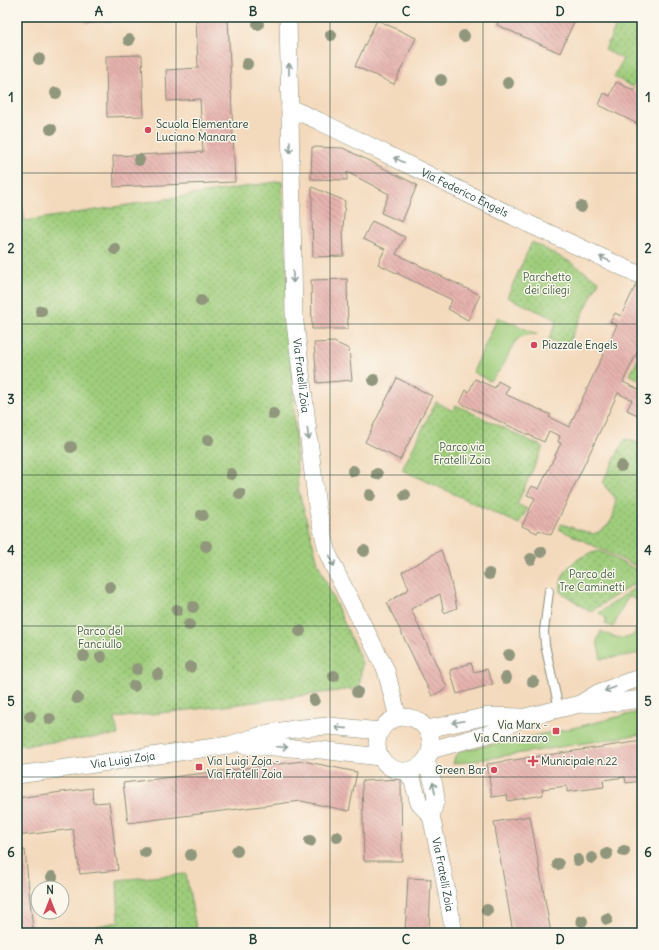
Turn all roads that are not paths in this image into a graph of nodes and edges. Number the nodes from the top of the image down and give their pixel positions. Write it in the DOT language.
graph roads {
  1 [pos="288,17"];
  2 [pos="290,108"];
  3 [pos="640,275"];
  4 [pos="549,591"];
  5 [pos="642,678"];
  6 [pos="642,699"];
  7 [pos="580,704"];
  8 [pos="559,709"];
  9 [pos="525,717"];
  10 [pos="398,718"];
  11 [pos="427,729"];
  12 [pos="380,731"];
  13 [pos="229,745"];
  14 [pos="428,756"];
  15 [pos="380,757"];
  16 [pos="407,772"];
  17 [pos="17,775"];
  18 [pos="431,816"];
  19 [pos="454,933"];
  2 -- 1 [label="street, Via Fratelli Zoia, one-way"];
  3 -- 2 [label="street, Via Federico Engels, one-way"];
  2 -- 10 [label="street, Via Fratelli Zoia, one-way"];
  4 -- 8 [label="lane"];
  5 -- 7 [label="street, one-way"];
  6 -- 7 [label="street"];
  7 -- 8 [label="street"];
  8 -- 9 [label="street"];
  9 -- 11 [label="street, one-way"];
  9 -- 14 [label="street"];
  10 -- 11 [label="street"];
  10 -- 12 [label="street"];
  11 -- 14 [label="street, Via Fratelli Zoia"];
  12 -- 13 [label="street, Via Luigi Zoja, one-way"];
  12 -- 15 [label="street"];
  13 -- 15 [label="street, Via Luigi Zoja, one-way"];
  13 -- 17 [label="street, Via Luigi Zoja"];
  14 -- 16 [label="street"];
  18 -- 14 [label="street, Via Fratelli Zoia, one-way"];
  15 -- 16 [label="street"];
  16 -- 18 [label="street, Via Fratelli Zoia"];
  18 -- 19 [label="street, Via Fratelli Zoia"];
}
